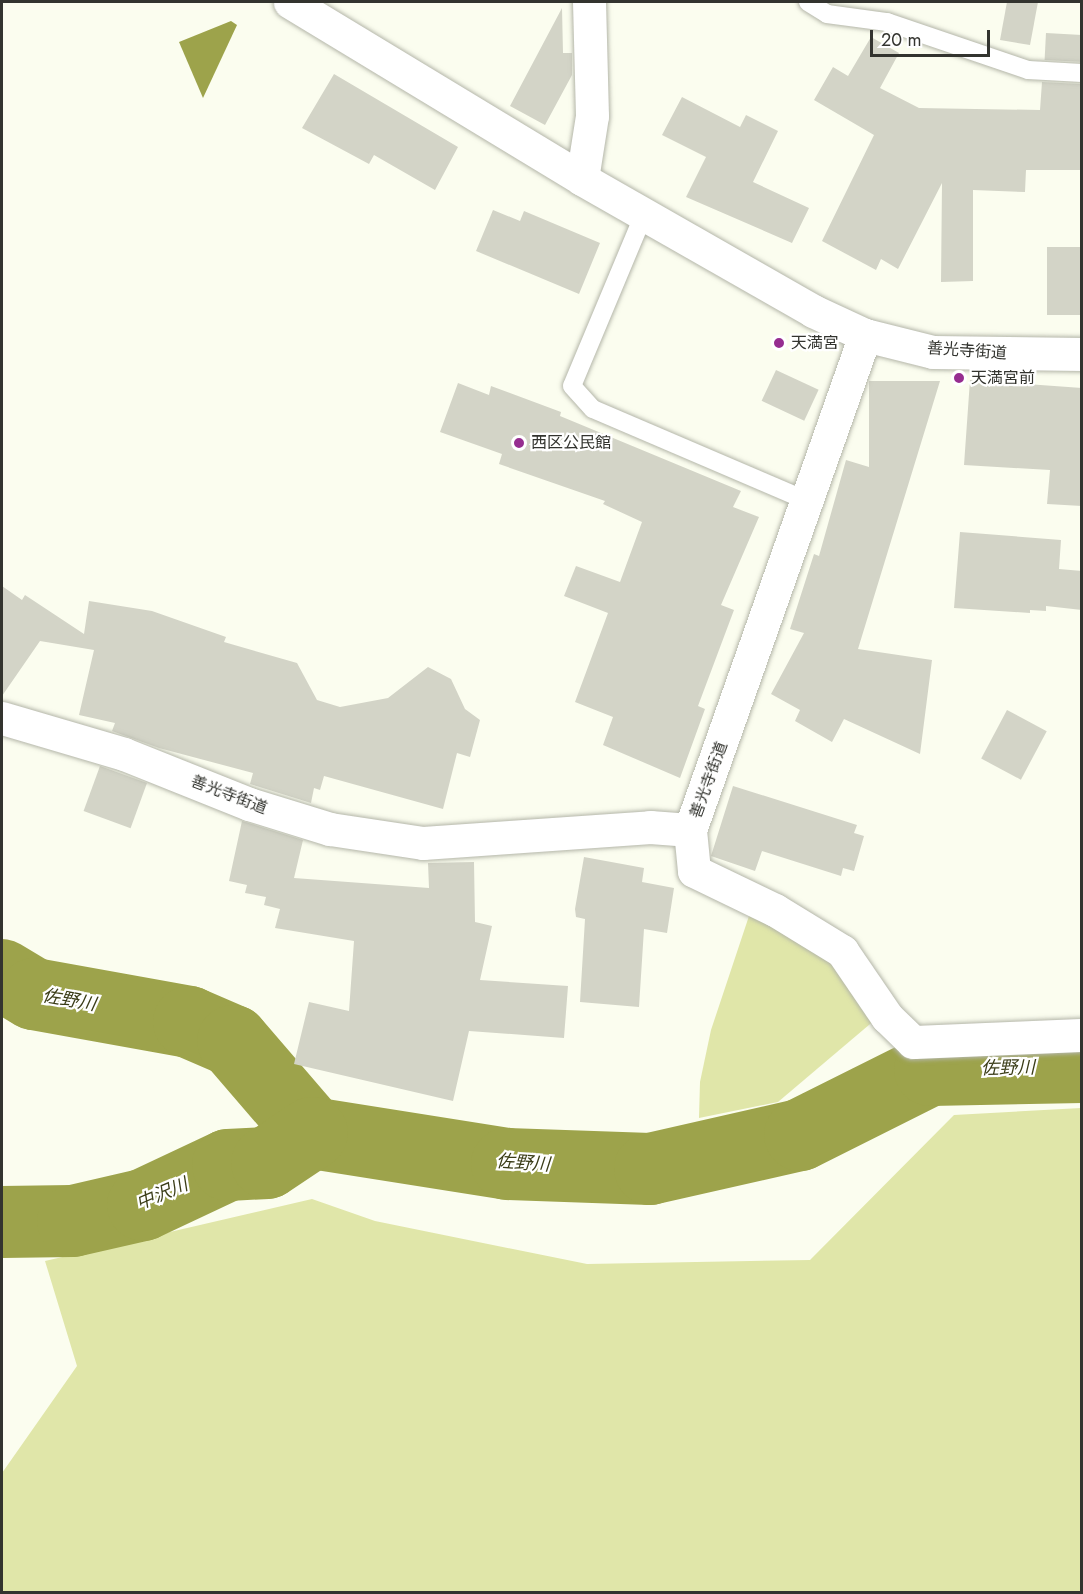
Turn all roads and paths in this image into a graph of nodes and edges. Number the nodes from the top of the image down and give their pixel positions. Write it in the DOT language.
graph roads {
  1 [pos="290,2"];
  2 [pos="589,2"];
  3 [pos="808,2"];
  4 [pos="1082,73"];
  5 [pos="582,179"];
  6 [pos="644,214"];
  7 [pos="865,335"];
  8 [pos="1082,354"];
  9 [pos="805,500"];
  10 [pos="2,718"];
  11 [pos="690,830"];
  12 [pos="1082,1035"];
  1 -- 5 [label="street"];
  2 -- 5 [label="street"];
  3 -- 4 [label="lane"];
  5 -- 6 [label="street"];
  6 -- 7 [label="street"];
  6 -- 9 [label="lane"];
  7 -- 8 [label="street, 善光寺街道"];
  7 -- 9 [label="street, 善光寺街道"];
  9 -- 11 [label="street, 善光寺街道"];
  10 -- 11 [label="street, 善光寺街道"];
  11 -- 12 [label="street"];
}
